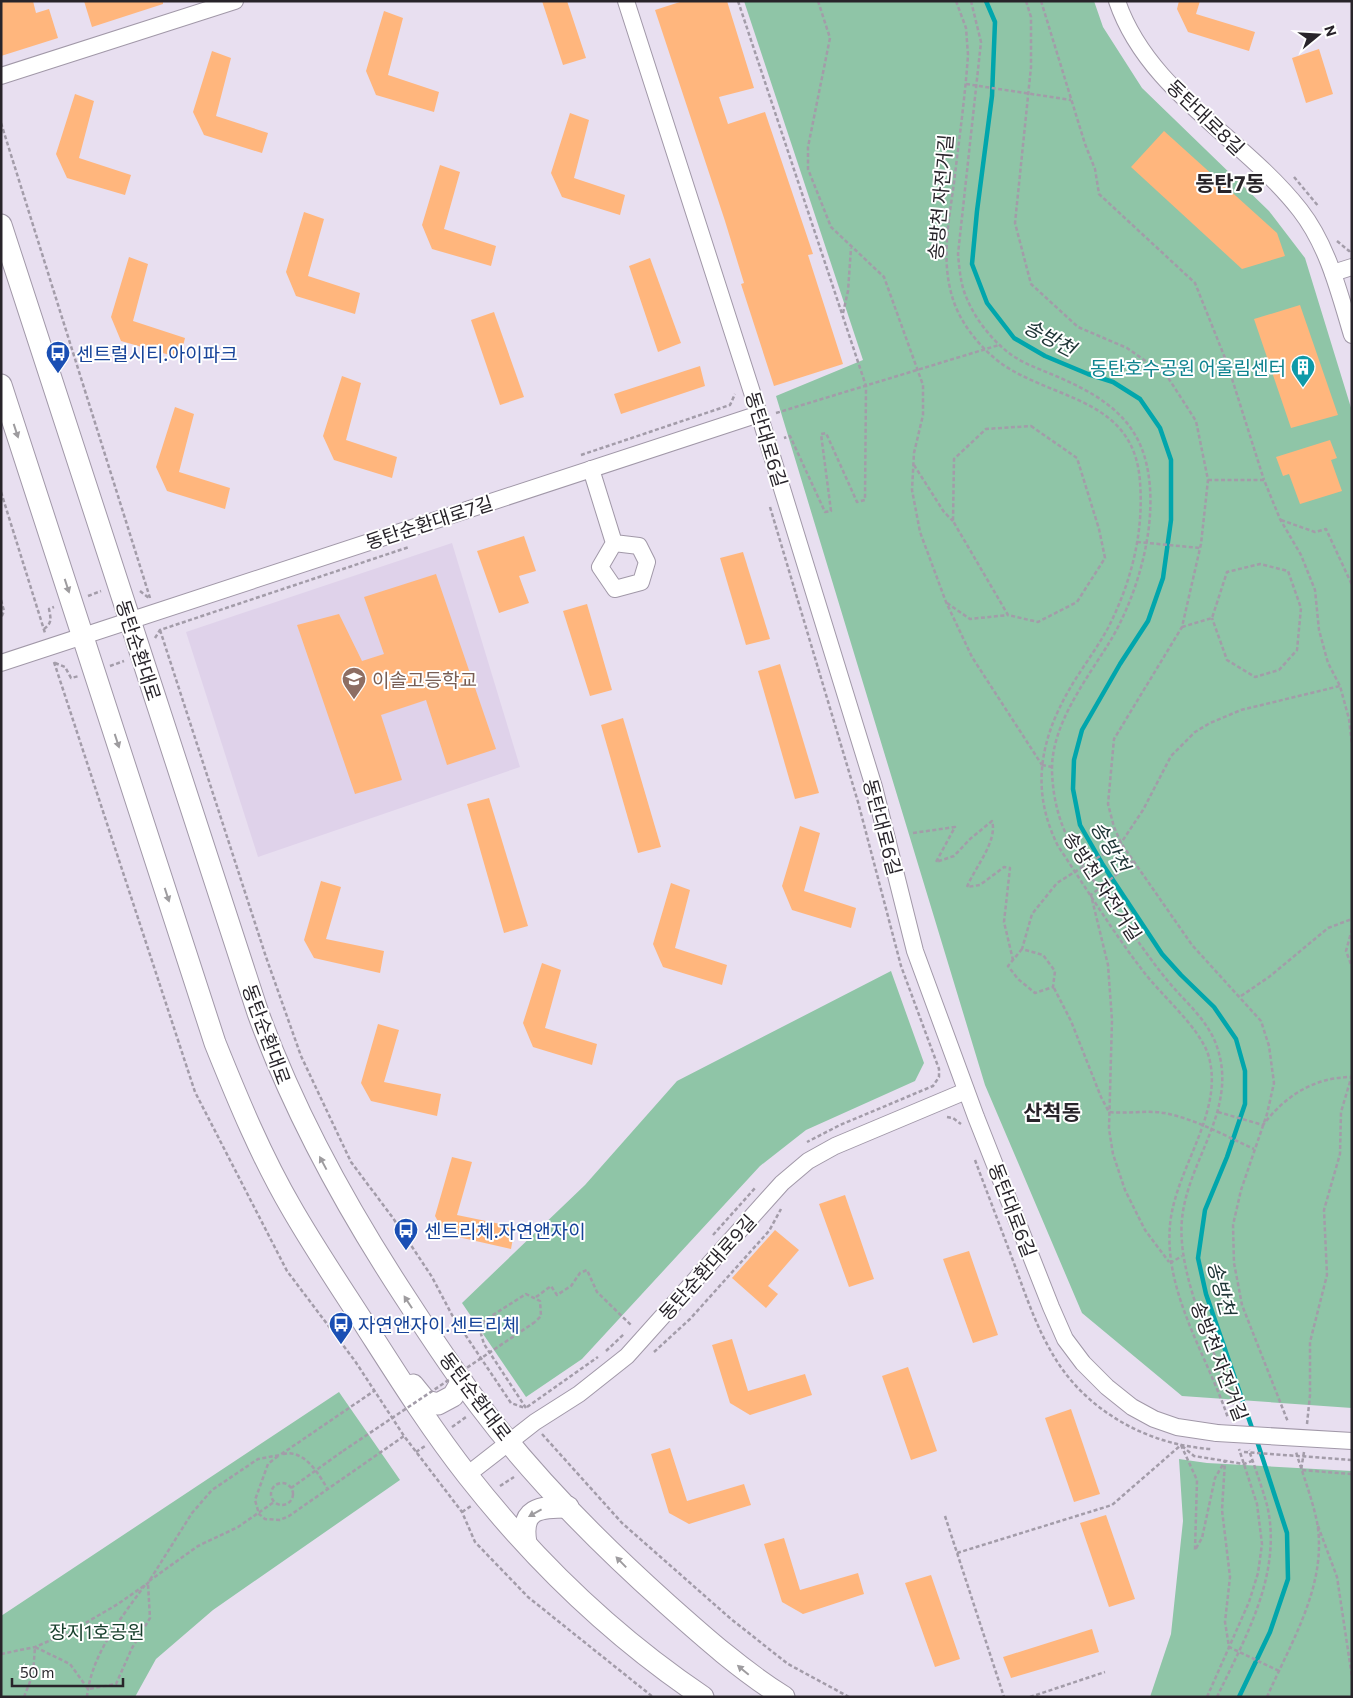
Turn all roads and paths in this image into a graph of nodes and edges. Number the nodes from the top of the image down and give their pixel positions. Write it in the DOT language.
graph roads {
  1 [pos="235,1"];
  2 [pos="626,1"];
  3 [pos="738,1"];
  4 [pos="818,1"];
  5 [pos="956,1"];
  6 [pos="970,1"];
  7 [pos="1026,1"];
  8 [pos="1041,1"];
  9 [pos="1117,1"];
  10 [pos="1,76"];
  11 [pos="966,83"];
  12 [pos="978,85"];
  13 [pos="1030,93"];
  14 [pos="1071,100"];
  15 [pos="1,123"];
  16 [pos="1,224"];
  17 [pos="851,248"];
  18 [pos="1352,267"];
  19 [pos="1332,272"];
  20 [pos="842,314"];
  21 [pos="1352,335"];
  22 [pos="1000,345"];
  23 [pos="986,349"];
  24 [pos="919,370"];
  25 [pos="1,385"];
  26 [pos="866,386"];
  27 [pos="734,389"];
  28 [pos="776,413"];
  29 [pos="759,414"];
  30 [pos="784,438"];
  31 [pos="580,455"];
  32 [pos="913,464"];
  33 [pos="591,469"];
  34 [pos="1208,480"];
  35 [pos="1264,480"];
  36 [pos="1,492"];
  37 [pos="769,504"];
  38 [pos="1280,519"];
  39 [pos="953,521"];
  40 [pos="1137,542"];
  41 [pos="614,543"];
  42 [pos="1147,543"];
  43 [pos="416,545"];
  44 [pos="1200,548"];
  45 [pos="1352,584"];
  46 [pos="118,585"];
  47 [pos="150,599"];
  48 [pos="1,600"];
  49 [pos="72,601"];
  50 [pos="946,602"];
  51 [pos="1008,615"];
  52 [pos="1,618"];
  53 [pos="1212,618"];
  54 [pos="130,621"];
  55 [pos="1182,627"];
  56 [pos="91,633"];
  57 [pos="141,656"];
  58 [pos="1,663"];
  59 [pos="94,671"];
  60 [pos="1340,686"];
  61 [pos="1352,745"];
  62 [pos="1042,765"];
  63 [pos="1052,767"];
  64 [pos="913,832"];
  65 [pos="1121,843"];
  66 [pos="1133,860"];
  67 [pos="1084,868"];
  68 [pos="1076,873"];
  69 [pos="1099,888"];
  70 [pos="1091,895"];
  71 [pos="1352,919"];
  72 [pos="1352,929"];
  73 [pos="1022,949"];
  74 [pos="1013,960"];
  75 [pos="1352,967"];
  76 [pos="1053,987"];
  77 [pos="1241,996"];
  78 [pos="1351,1077"];
  79 [pos="966,1091"];
  80 [pos="1109,1112"];
  81 [pos="1218,1112"];
  82 [pos="945,1116"];
  83 [pos="961,1124"];
  84 [pos="1202,1125"];
  85 [pos="1263,1125"];
  86 [pos="1212,1130"];
  87 [pos="803,1146"];
  88 [pos="1254,1149"];
  89 [pos="972,1152"];
  90 [pos="758,1185"];
  91 [pos="784,1202"];
  92 [pos="711,1237"];
  93 [pos="1182,1256"];
  94 [pos="1170,1263"];
  95 [pos="536,1297"];
  96 [pos="639,1319"];
  97 [pos="632,1326"];
  98 [pos="381,1350"];
  99 [pos="654,1352"];
  100 [pos="462,1381"];
  101 [pos="374,1392"];
  102 [pos="526,1408"];
  103 [pos="1229,1420"];
  104 [pos="1240,1420"];
  105 [pos="1288,1425"];
  106 [pos="552,1431"];
  107 [pos="1306,1433"];
  108 [pos="404,1436"];
  109 [pos="509,1441"];
  110 [pos="1216,1441"];
  111 [pos="1352,1441"];
  112 [pos="1294,1443"];
  113 [pos="1181,1445"];
  114 [pos="1247,1445"];
  115 [pos="1238,1446"];
  116 [pos="1232,1451"];
  117 [pos="1304,1452"];
  118 [pos="280,1455"];
  119 [pos="1352,1460"];
  120 [pos="1224,1461"];
  121 [pos="1253,1461"];
  122 [pos="1244,1464"];
  123 [pos="530,1466"];
  124 [pos="316,1469"];
  125 [pos="1301,1470"];
  126 [pos="1352,1474"];
  127 [pos="467,1475"];
  128 [pos="291,1488"];
  129 [pos="327,1488"];
  130 [pos="485,1496"];
  131 [pos="274,1502"];
  132 [pos="568,1507"];
  133 [pos="462,1512"];
  134 [pos="259,1514"];
  135 [pos="945,1516"];
  136 [pos="1317,1522"];
  137 [pos="526,1543"];
  138 [pos="957,1553"];
  139 [pos="148,1583"];
  140 [pos="35,1647"];
  141 [pos="1229,1647"];
  142 [pos="1239,1651"];
  143 [pos="1,1654"];
  144 [pos="1278,1671"];
  145 [pos="1105,1672"];
  146 [pos="1352,1677"];
  147 [pos="88,1688"];
  148 [pos="24,1697"];
  149 [pos="87,1697"];
  150 [pos="653,1697"];
  151 [pos="703,1697"];
  152 [pos="784,1697"];
  153 [pos="849,1697"];
  154 [pos="1004,1697"];
  155 [pos="1030,1697"];
  156 [pos="1207,1697"];
  157 [pos="1217,1697"];
  158 [pos="1267,1697"];
  1 -- 10 [label="street"];
  2 -- 29 [label="street, 동탄대로6길"];
  3 -- 20 [label="path"];
  4 -- 17 [label="path"];
  5 -- 11 [label="path, 송방천 자전거길"];
  6 -- 12 [label="path"];
  7 -- 13 [label="path"];
  8 -- 14 [label="path"];
  9 -- 19 [label="street, 동탄대로8길"];
  11 -- 12 [label="path"];
  11 -- 23 [label="path, 송방천 자전거길"];
  12 -- 13 [label="path"];
  12 -- 22 [label="path"];
  13 -- 14 [label="path"];
  13 -- 34 [label="path"];
  14 -- 35 [label="path"];
  15 -- 47 [label="path"];
  16 -- 46 [label="main road, 동탄순환대로"];
  17 -- 20 [label="path"];
  17 -- 24 [label="path"];
  18 -- 19 [label="street"];
  19 -- 21 [label="street, 동탄대로8길"];
  20 -- 26 [label="path"];
  22 -- 23 [label="path"];
  22 -- 42 [label="path"];
  23 -- 24 [label="path"];
  23 -- 40 [label="path, 송방천 자전거길"];
  24 -- 26 [label="path"];
  24 -- 32 [label="path"];
  25 -- 49 [label="main road, one-way"];
  26 -- 28 [label="path"];
  26 -- 30 [label="path"];
  27 -- 31 [label="path"];
  29 -- 33 [label="street, 동탄순환대로7길"];
  29 -- 79 [label="street, 동탄대로6길"];
  32 -- 39 [label="path"];
  32 -- 50 [label="path"];
  33 -- 41 [label="street"];
  33 -- 54 [label="street, 동탄순환대로7길"];
  34 -- 35 [label="path"];
  34 -- 44 [label="path"];
  35 -- 38 [label="path"];
  36 -- 49 [label="path"];
  37 -- 87 [label="path"];
  38 -- 45 [label="path"];
  38 -- 60 [label="path"];
  39 -- 51 [label="path"];
  39 -- 51 [label="path"];
  40 -- 42 [label="path"];
  40 -- 62 [label="path, 송방천 자전거길"];
  42 -- 44 [label="path"];
  42 -- 63 [label="path"];
  43 -- 102 [label="path"];
  44 -- 55 [label="path"];
  46 -- 49 [label="path"];
  46 -- 54 [label="main road, 동탄순환대로"];
  48 -- 52 [label="path"];
  49 -- 56 [label="main road"];
  50 -- 51 [label="path"];
  50 -- 62 [label="path"];
  53 -- 53 [label="path"];
  53 -- 55 [label="path"];
  54 -- 56 [label="street, 동탄순환대로7길"];
  54 -- 57 [label="main road, 동탄순환대로"];
  55 -- 65 [label="path"];
  56 -- 58 [label="street, 동탄순환대로7길"];
  56 -- 59 [label="main road"];
  57 -- 59 [label="path"];
  100 -- 57 [label="main road, 동탄순환대로, one-way"];
  59 -- 98 [label="main road, one-way"];
  59 -- 101 [label="path"];
  60 -- 61 [label="path"];
  60 -- 65 [label="path"];
  62 -- 63 [label="path"];
  62 -- 68 [label="path, 송방천 자전거길"];
  63 -- 67 [label="path"];
  64 -- 74 [label="path"];
  65 -- 66 [label="path"];
  65 -- 67 [label="path"];
  66 -- 69 [label="path"];
  66 -- 77 [label="path"];
  67 -- 68 [label="path"];
  67 -- 69 [label="path"];
  68 -- 70 [label="path, 송방천 자전거길"];
  68 -- 73 [label="path"];
  69 -- 70 [label="path"];
  69 -- 81 [label="path"];
  70 -- 80 [label="path"];
  70 -- 84 [label="path, 송방천 자전거길"];
  71 -- 77 [label="path"];
  72 -- 75 [label="path"];
  73 -- 74 [label="path"];
  73 -- 76 [label="path"];
  74 -- 76 [label="path"];
  76 -- 80 [label="path"];
  77 -- 85 [label="path"];
  78 -- 85 [label="path"];
  78 -- 107 [label="path"];
  79 -- 109 [label="street, 동탄순환대로9길"];
  79 -- 110 [label="street, 동탄대로6길"];
  80 -- 84 [label="path"];
  80 -- 94 [label="path"];
  81 -- 85 [label="path"];
  81 -- 86 [label="path"];
  82 -- 83 [label="path"];
  84 -- 86 [label="path"];
  84 -- 94 [label="path, 송방천 자전거길"];
  85 -- 88 [label="path"];
  86 -- 88 [label="path"];
  86 -- 93 [label="path"];
  88 -- 105 [label="path"];
  89 -- 113 [label="path"];
  90 -- 92 [label="path"];
  91 -- 99 [label="path"];
  93 -- 94 [label="path"];
  93 -- 104 [label="path"];
  94 -- 103 [label="path, 송방천 자전거길"];
  95 -- 97 [label="path"];
  95 -- 102 [label="path"];
  95 -- 124 [label="path, bridge"];
  96 -- 97 [label="path"];
  97 -- 102 [label="path"];
  98 -- 100 [label="main road"];
  98 -- 127 [label="main road"];
  100 -- 109 [label="main road, 동탄순환대로"];
  101 -- 108 [label="path"];
  101 -- 118 [label="path"];
  106 -- 153 [label="path"];
  108 -- 129 [label="path"];
  108 -- 133 [label="path"];
  109 -- 123 [label="main road, 동탄순환대로"];
  109 -- 127 [label="street, 동탄순환대로9길"];
  110 -- 111 [label="street, 동탄대로6길, bridge"];
  110 -- 113 [label="path"];
  112 -- 125 [label="path"];
  113 -- 120 [label="path"];
  113 -- 120 [label="path"];
  113 -- 138 [label="path"];
  114 -- 121 [label="path"];
  115 -- 122 [label="path, 송방천 자전거길"];
  116 -- 119 [label="path, bridge"];
  117 -- 125 [label="path"];
  118 -- 124 [label="path"];
  118 -- 134 [label="path"];
  118 -- 139 [label="path"];
  120 -- 122 [label="path"];
  120 -- 141 [label="path"];
  121 -- 122 [label="path"];
  121 -- 142 [label="path"];
  122 -- 141 [label="path, 송방천 자전거길"];
  123 -- 130 [label="path"];
  123 -- 132 [label="main road, 동탄순환대로"];
  124 -- 128 [label="path"];
  124 -- 129 [label="path"];
  125 -- 126 [label="path"];
  125 -- 136 [label="path"];
  127 -- 130 [label="main road"];
  128 -- 131 [label="path"];
  128 -- 131 [label="path"];
  129 -- 134 [label="path"];
  130 -- 133 [label="path"];
  130 -- 137 [label="main road"];
  131 -- 134 [label="path"];
  132 -- 137 [label="main road, one-way"];
  152 -- 132 [label="main road, 동탄순환대로, one-way"];
  133 -- 150 [label="path"];
  134 -- 139 [label="path"];
  135 -- 138 [label="path"];
  136 -- 144 [label="path"];
  136 -- 146 [label="path"];
  137 -- 151 [label="main road"];
  138 -- 154 [label="path"];
  139 -- 140 [label="path"];
  139 -- 147 [label="path"];
  139 -- 147 [label="path"];
  140 -- 143 [label="path"];
  140 -- 147 [label="path"];
  140 -- 148 [label="path"];
  141 -- 142 [label="path"];
  141 -- 156 [label="path, 송방천 자전거길"];
  142 -- 144 [label="path"];
  142 -- 157 [label="path"];
  144 -- 158 [label="path"];
  145 -- 155 [label="path"];
  147 -- 149 [label="path"];
}
